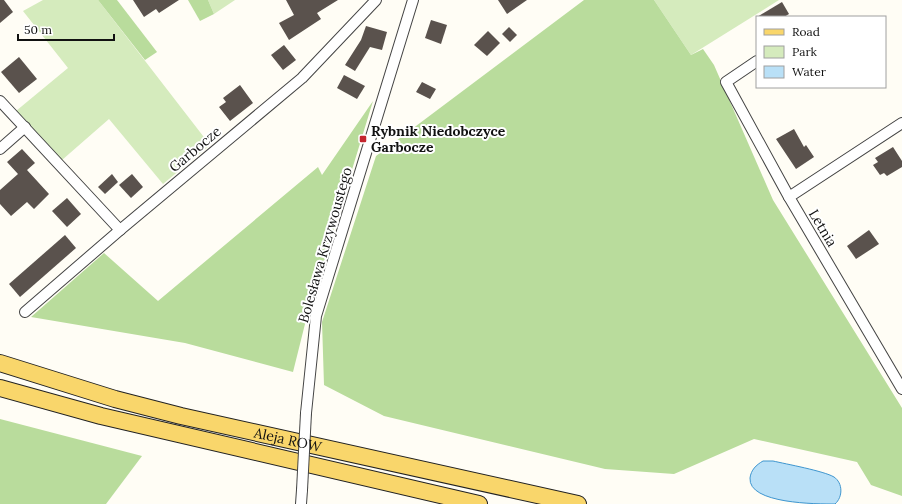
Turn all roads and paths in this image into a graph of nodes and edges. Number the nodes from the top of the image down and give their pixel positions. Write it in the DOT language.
graph roads {
  1 [pos="376,0"];
  2 [pos="413,0"];
  3 [pos="756,62"];
  4 [pos="0,101"];
  5 [pos="902,123"];
  6 [pos="25,127"];
  7 [pos="0,149"];
  8 [pos="789,197"];
  9 [pos="120,230"];
  10 [pos="25,312"];
  11 [pos="0,363"];
  12 [pos="0,388"];
  13 [pos="902,389"];
  14 [pos="301,504"];
  15 [pos="480,504"];
  16 [pos="578,504"];
  1 -- 9 [label="street, Garbocze"];
  2 -- 14 [label="street, Bolesława Krzywoustego, bridge"];
  3 -- 8 [label="street, Letnia"];
  4 -- 6 [label="street"];
  5 -- 8 [label="street"];
  6 -- 7 [label="street"];
  6 -- 9 [label="street"];
  8 -- 13 [label="street, Letnia"];
  9 -- 10 [label="street, Garbocze"];
  11 -- 16 [label="main road, Aleja ROW"];
  12 -- 15 [label="main road, Aleja ROW"];
}
